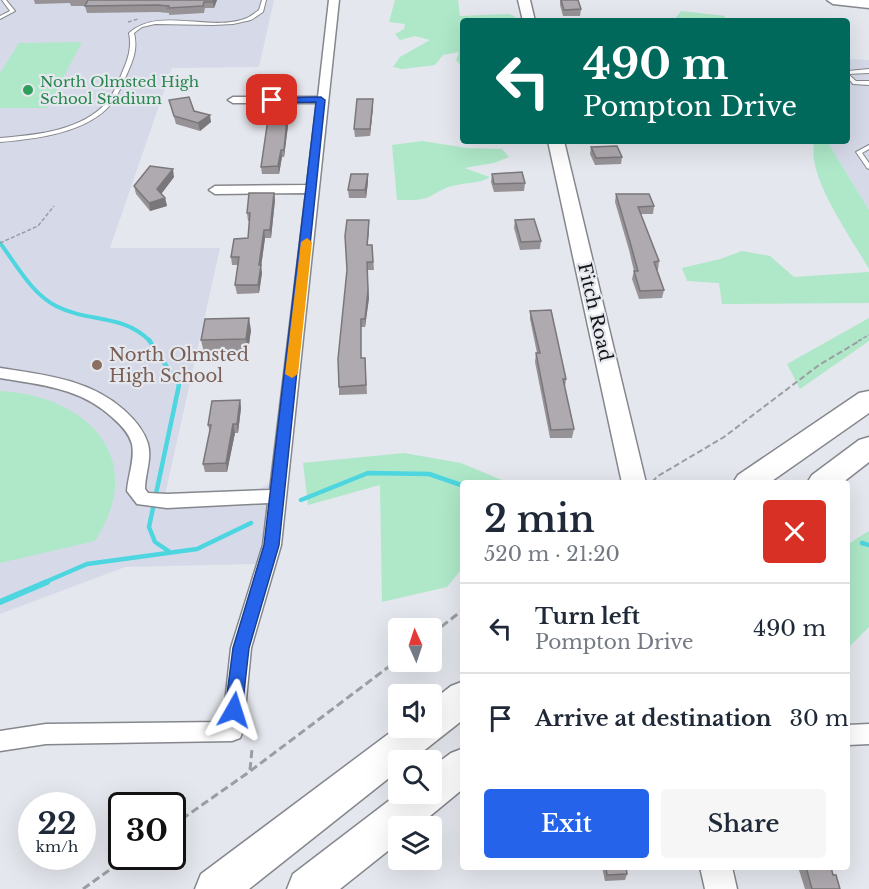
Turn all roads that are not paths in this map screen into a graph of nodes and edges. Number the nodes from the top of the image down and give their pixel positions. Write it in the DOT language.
graph roads {
  1 [pos="4,0"];
  2 [pos="264,0"];
  3 [pos="334,0"];
  4 [pos="524,0"];
  5 [pos="833,0"];
  6 [pos="869,4"];
  7 [pos="0,18"];
  8 [pos="527,18"];
  9 [pos="869,71"];
  10 [pos="850,74"];
  11 [pos="850,77"];
  12 [pos="869,83"];
  13 [pos="233,100"];
  14 [pos="321,100"];
  15 [pos="0,140"];
  16 [pos="557,144"];
  17 [pos="869,147"];
  18 [pos="869,167"];
  19 [pos="313,189"];
  20 [pos="215,190"];
  21 [pos="0,373"];
  22 [pos="869,400"];
  23 [pos="869,447"];
  24 [pos="633,480"];
  25 [pos="751,480"];
  26 [pos="826,480"];
  27 [pos="278,496"];
  28 [pos="460,700"];
  29 [pos="442,714"];
  30 [pos="869,734"];
  31 [pos="850,735"];
  32 [pos="412,738"];
  33 [pos="0,741"];
  34 [pos="460,768"];
  35 [pos="442,782"];
  36 [pos="415,804"];
  37 [pos="717,870"];
  38 [pos="216,889"];
  39 [pos="308,889"];
  40 [pos="721,889"];
  1 -- 7 [label="lane"];
  2 -- 15 [label="lane"];
  3 -- 14 [label="street"];
  4 -- 8 [label="street"];
  5 -- 6 [label="street"];
  9 -- 10 [label="lane"];
  11 -- 12 [label="lane"];
  13 -- 14 [label="street"];
  14 -- 19 [label="street"];
  16 -- 24 [label="street, Fitch Road"];
  17 -- 18 [label="lane"];
  19 -- 20 [label="street"];
  19 -- 27 [label="street"];
  21 -- 27 [label="street"];
  22 -- 25 [label="highway"];
  23 -- 26 [label="highway"];
  27 -- 33 [label="street"];
  28 -- 29 [label="highway"];
  30 -- 31 [label="street"];
  32 -- 38 [label="highway"];
  34 -- 35 [label="highway"];
  36 -- 39 [label="highway"];
  37 -- 40 [label="street"];
}
